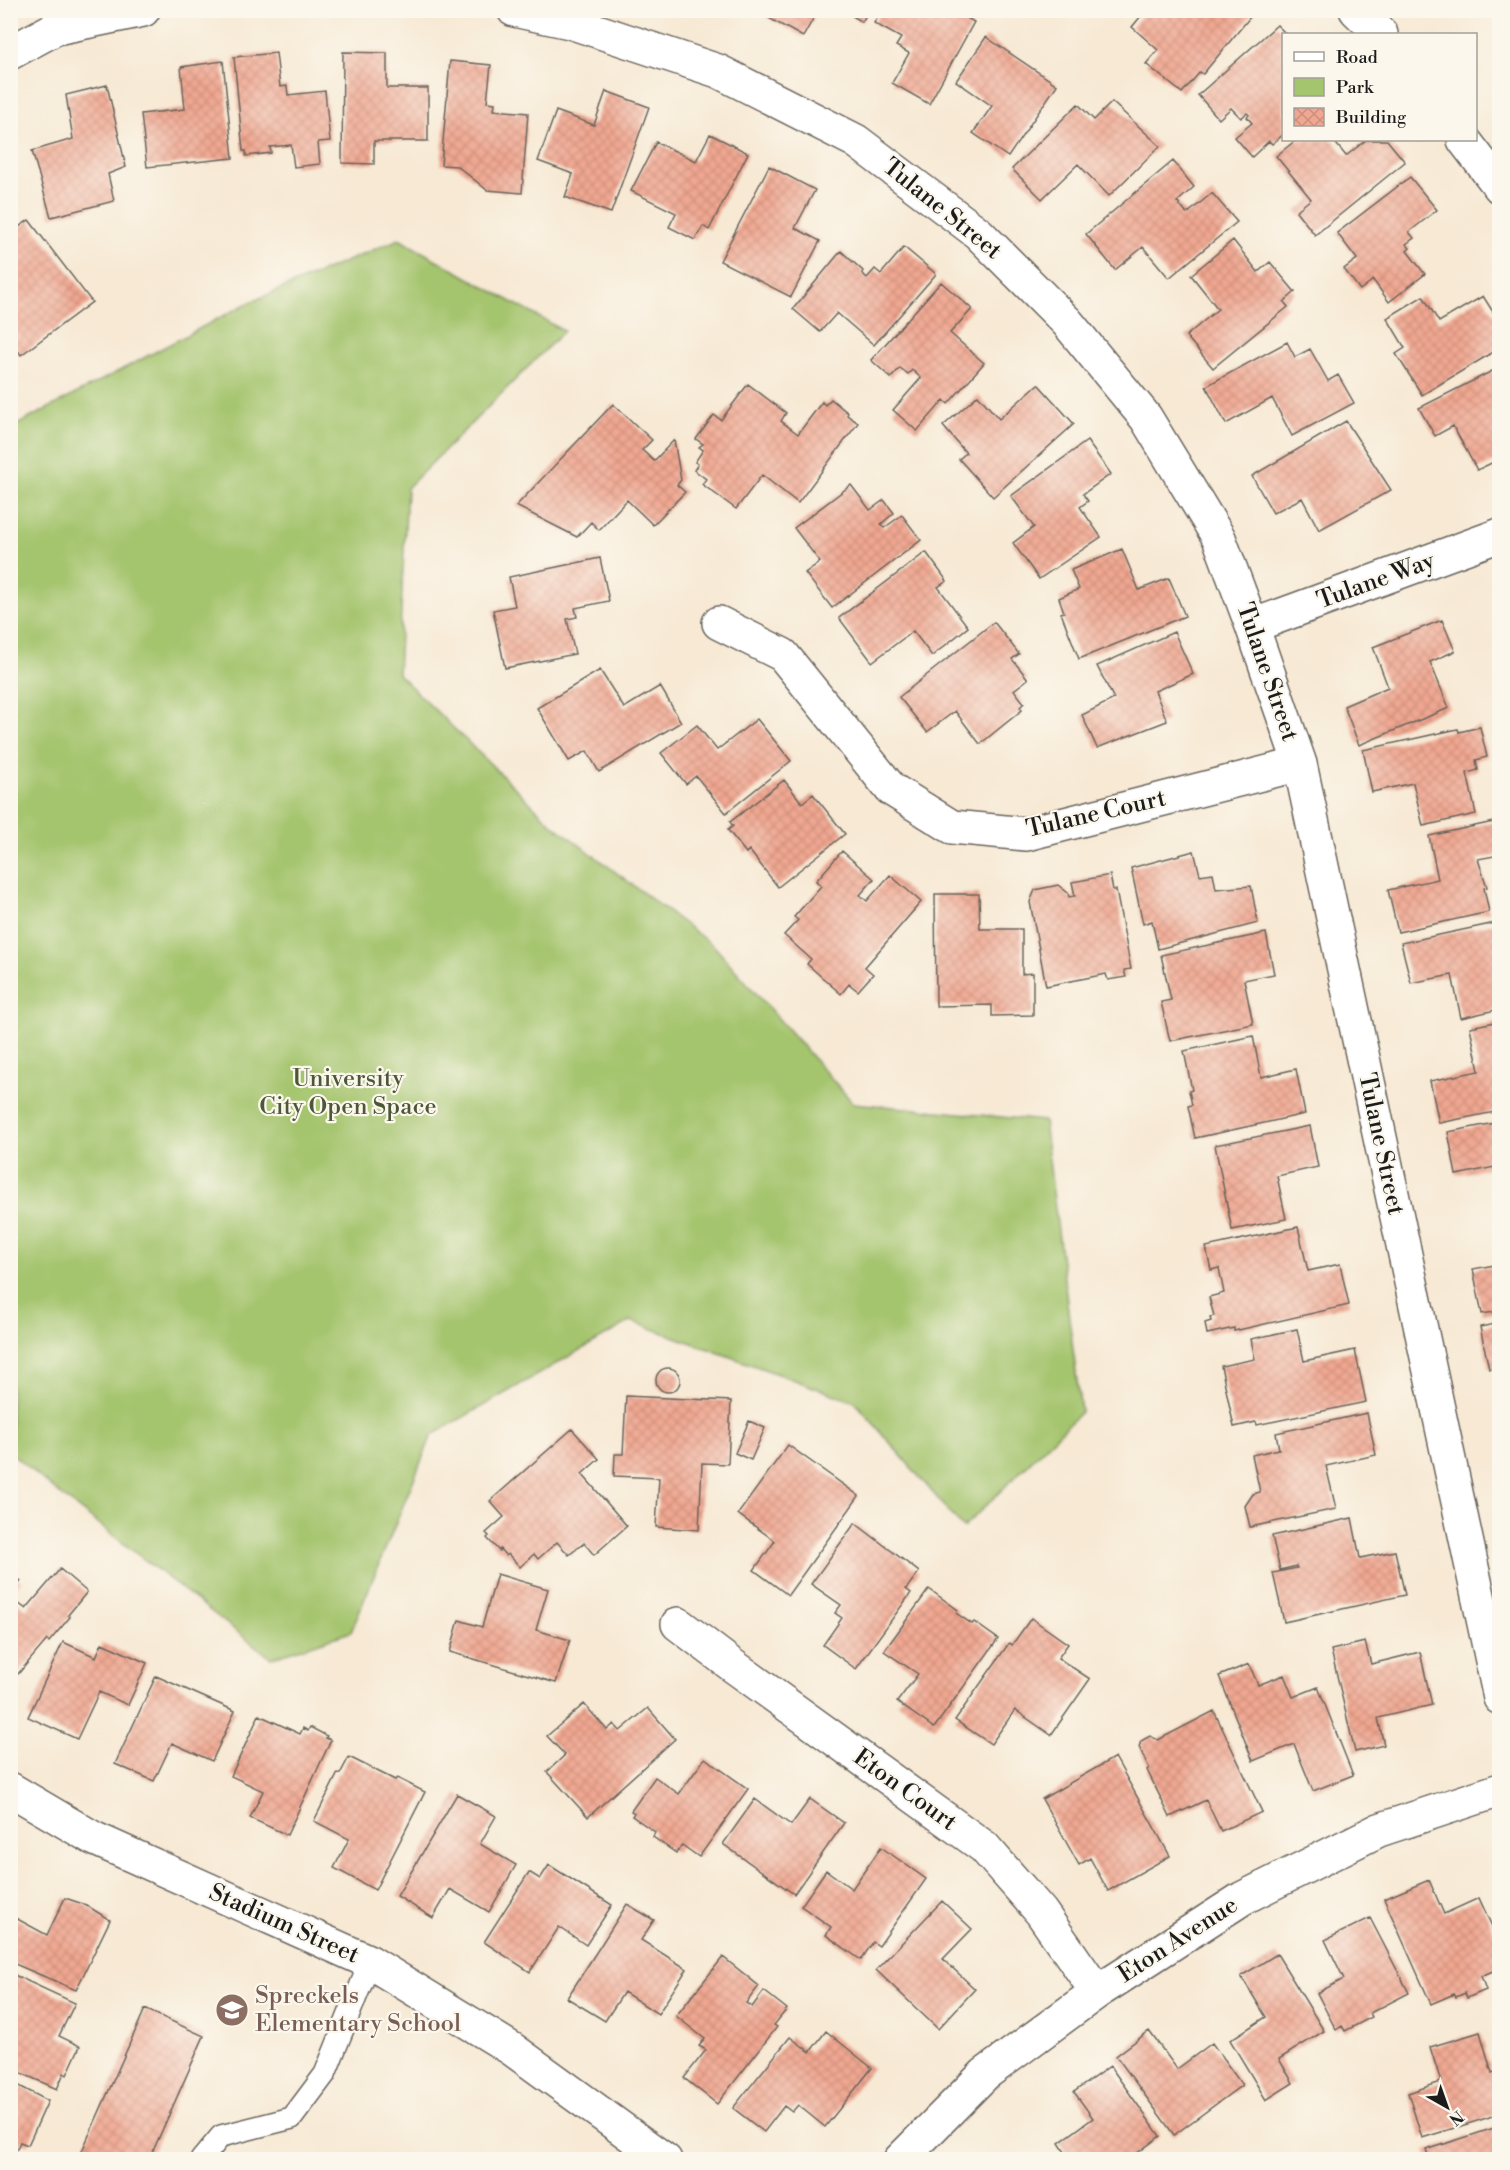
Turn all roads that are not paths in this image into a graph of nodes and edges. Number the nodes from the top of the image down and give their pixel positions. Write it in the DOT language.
graph roads {
  1 [pos="143,10"];
  2 [pos="514,10"];
  3 [pos="1356,10"];
  4 [pos="53,19"];
  5 [pos="1380,33"];
  6 [pos="10,53"];
  7 [pos="1465,141"];
  8 [pos="1500,187"];
  9 [pos="1500,536"];
  10 [pos="719,623"];
  11 [pos="1252,626"];
  12 [pos="1300,764"];
  13 [pos="678,1624"];
  14 [pos="1500,1698"];
  15 [pos="10,1789"];
  16 [pos="1500,1790"];
  17 [pos="370,1962"];
  18 [pos="1097,1992"];
  19 [pos="201,2160"];
  20 [pos="665,2160"];
  21 [pos="900,2160"];
  1 -- 4 [label="street"];
  2 -- 11 [label="street, Tulane Street"];
  3 -- 5 [label="street"];
  4 -- 6 [label="street"];
  7 -- 8 [label="street"];
  9 -- 11 [label="street, Tulane Way"];
  10 -- 12 [label="street, Tulane Court"];
  11 -- 12 [label="street, Tulane Street"];
  12 -- 14 [label="street, Tulane Street"];
  13 -- 18 [label="street, Eton Court"];
  15 -- 17 [label="street, Stadium Street"];
  16 -- 18 [label="street, Eton Avenue"];
  17 -- 19 [label="lane"];
  17 -- 20 [label="street, Stadium Street"];
  18 -- 21 [label="street, Eton Avenue"];
}
